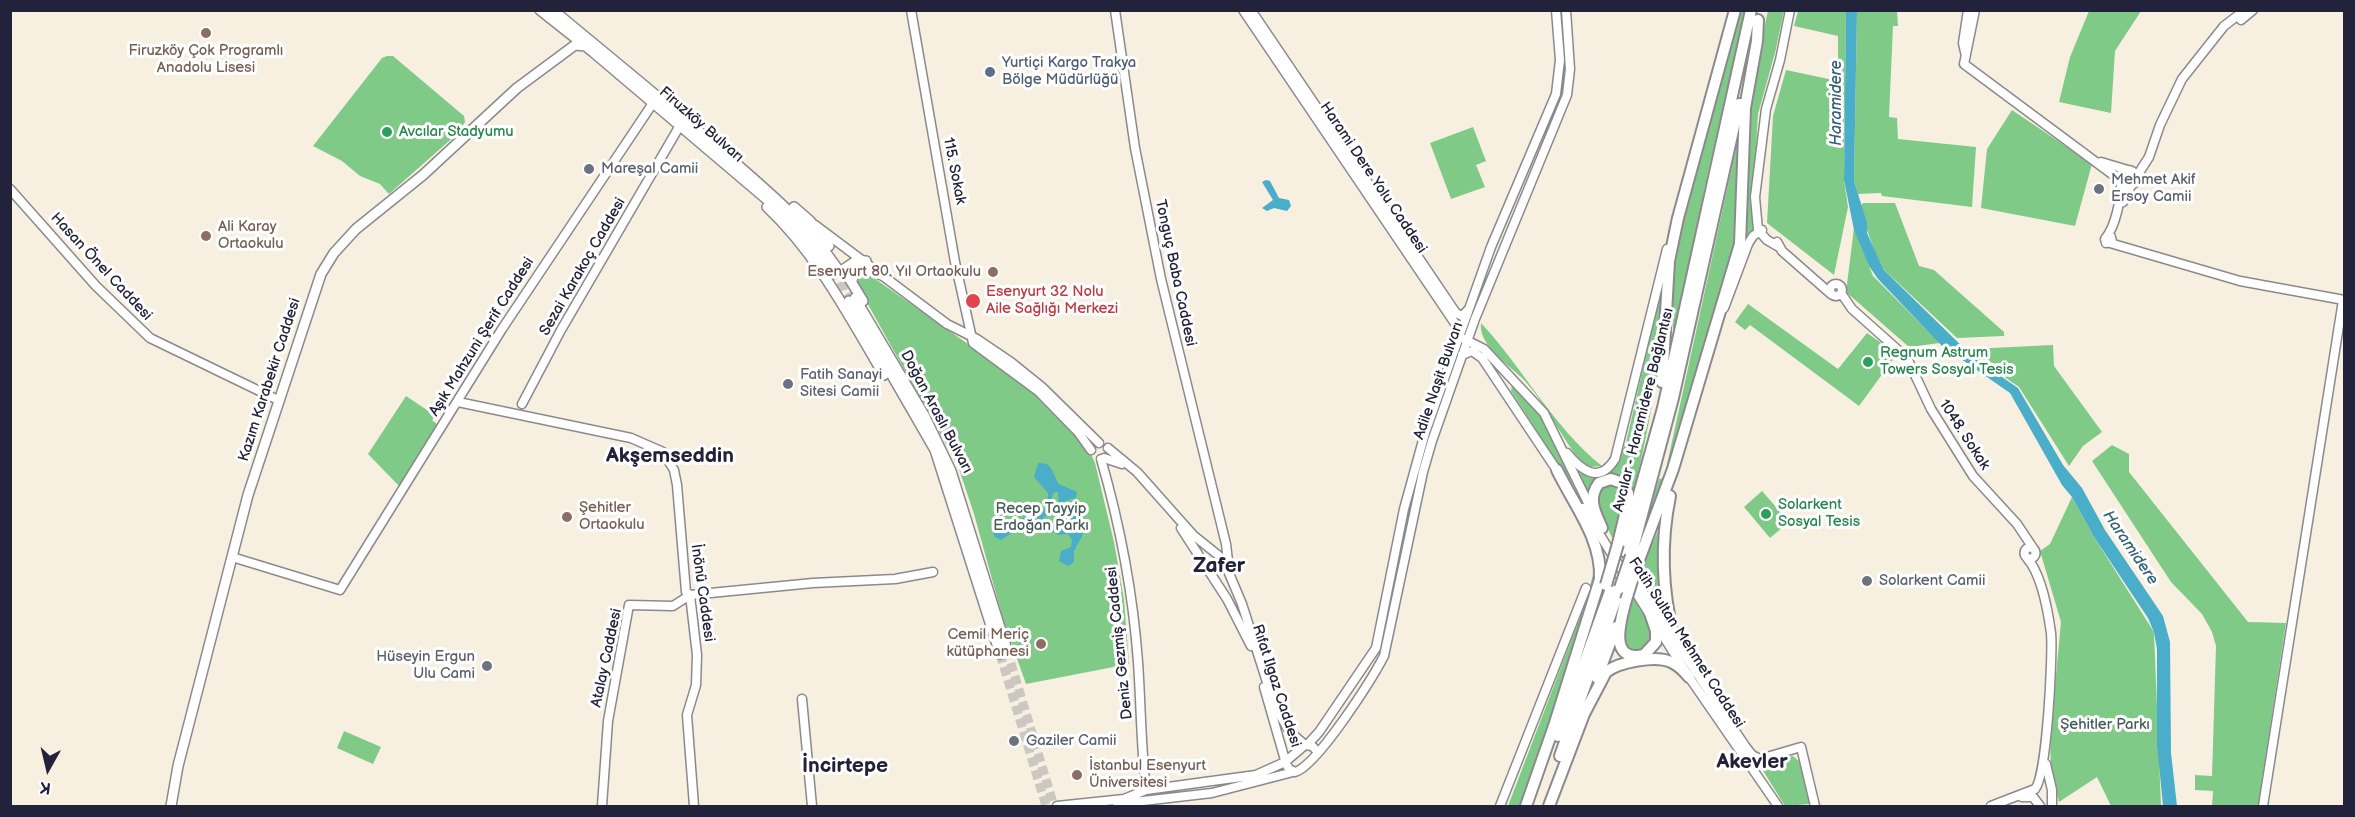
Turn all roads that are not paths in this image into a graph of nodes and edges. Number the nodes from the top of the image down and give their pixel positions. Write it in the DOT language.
graph roads {
  1 [pos="540,10"];
  2 [pos="553,10"];
  3 [pos="911,10"];
  4 [pos="1114,10"];
  5 [pos="1243,10"];
  6 [pos="1251,10"];
  7 [pos="1556,10"];
  8 [pos="1566,10"];
  9 [pos="1735,10"];
  10 [pos="1790,10"];
  11 [pos="1968,10"];
  12 [pos="1975,10"];
  13 [pos="2245,10"];
  14 [pos="2253,10"];
  15 [pos="1756,14"];
  16 [pos="560,26"];
  17 [pos="2220,32"];
  18 [pos="586,46"];
  19 [pos="1274,50"];
  20 [pos="1965,52"];
  21 [pos="558,59"];
  22 [pos="653,103"];
  23 [pos="680,127"];
  24 [pos="1540,134"];
  25 [pos="1550,138"];
  26 [pos="693,139"];
  27 [pos="670,145"];
  28 [pos="2098,161"];
  29 [pos="2132,176"];
  30 [pos="2121,181"];
  31 [pos="750,182"];
  32 [pos="1518,183"];
  33 [pos="1367,188"];
  34 [pos="1528,188"];
  35 [pos="10,189"];
  36 [pos="1678,218"];
  37 [pos="810,221"];
  38 [pos="1761,230"];
  39 [pos="2111,239"];
  40 [pos="866,261"];
  41 [pos="839,270"];
  42 [pos="884,276"];
  43 [pos="829,282"];
  44 [pos="853,292"];
  45 [pos="838,298"];
  46 [pos="2344,300"];
  47 [pos="1474,309"];
  48 [pos="1720,313"];
  49 [pos="970,337"];
  50 [pos="1463,340"];
  51 [pos="1486,351"];
  52 [pos="1462,355"];
  53 [pos="1449,367"];
  54 [pos="1520,386"];
  55 [pos="1507,393"];
  56 [pos="278,400"];
  57 [pos="458,402"];
  58 [pos="522,404"];
  59 [pos="920,416"];
  60 [pos="1654,441"];
  61 [pos="1099,443"];
  62 [pos="1562,447"];
  63 [pos="1108,448"];
  64 [pos="1091,450"];
  65 [pos="1103,459"];
  66 [pos="1673,469"];
  67 [pos="1557,470"];
  68 [pos="959,521"];
  69 [pos="1602,528"];
  70 [pos="1224,539"];
  71 [pos="1619,550"];
  72 [pos="1218,554"];
  73 [pos="232,557"];
  74 [pos="1206,566"];
  75 [pos="1229,569"];
  76 [pos="933,572"];
  77 [pos="1613,585"];
  78 [pos="1586,588"];
  79 [pos="1238,590"];
  80 [pos="690,595"];
  81 [pos="1226,597"];
  82 [pos="1626,600"];
  83 [pos="1649,610"];
  84 [pos="988,633"];
  85 [pos="1674,638"];
  86 [pos="1689,677"];
  87 [pos="802,699"];
  88 [pos="1584,714"];
  89 [pos="1307,745"];
  90 [pos="2045,749"];
  91 [pos="1318,752"];
  92 [pos="1760,759"];
  93 [pos="1285,761"];
  94 [pos="1293,772"];
  95 [pos="1756,776"];
  96 [pos="1211,782"];
  97 [pos="1200,787"];
  98 [pos="2036,789"];
  99 [pos="1146,790"];
  100 [pos="1157,793"];
  101 [pos="1212,793"];
  102 [pos="2009,799"];
  103 [pos="2052,802"];
  104 [pos="171,807"];
  105 [pos="602,807"];
  106 [pos="694,807"];
  107 [pos="812,807"];
  108 [pos="1057,807"];
  109 [pos="1093,807"];
  110 [pos="1500,807"];
  111 [pos="1526,807"];
  112 [pos="1531,807"];
  113 [pos="1541,807"];
  114 [pos="1549,807"];
  115 [pos="1778,807"];
  116 [pos="1815,807"];
  117 [pos="1991,807"];
  118 [pos="2040,807"];
  119 [pos="2047,807"];
  120 [pos="2263,807"];
  1 -- 16 [label="main road, Firuzköy Bulvarı"];
  2 -- 31 [label="main road"];
  3 -- 49 [label="street, 115. Sokak"];
  4 -- 70 [label="street, Tonguç Baba Caddesi"];
  5 -- 19 [label="street, Harami Dere Yolu Caddesi"];
  6 -- 19 [label="street, Harami Dere Yolu Caddesi"];
  7 -- 24 [label="street, Adile Naşit Bulvarı"];
  8 -- 25 [label="street, Adile Naşit Bulvarı"];
  9 -- 36 [label="highway"];
  10 -- 38 [label="street"];
  11 -- 20 [label="street"];
  12 -- 20 [label="street"];
  13 -- 17 [label="street"];
  14 -- 17 [label="street"];
  15 -- 48 [label="highway"];
  15 -- 60 [label="highway, Avcılar - Haramidere Bağlantısı"];
  15 -- 71 [label="highway, Avcılar - Haramidere Bağlantısı"];
  16 -- 18 [label="main road, Firuzköy Bulvarı"];
  16 -- 21 [label="main road"];
  17 -- 29 [label="street"];
  18 -- 21 [label="main road, Kazım Karabekir Caddesi"];
  18 -- 22 [label="main road, Firuzköy Bulvarı"];
  19 -- 33 [label="street, Harami Dere Yolu Caddesi"];
  20 -- 28 [label="street"];
  21 -- 56 [label="main road, Kazım Karabekir Caddesi"];
  22 -- 23 [label="main road, Firuzköy Bulvarı"];
  22 -- 57 [label="street, Aşık Mahzuni Şerif Caddesi"];
  23 -- 26 [label="main road, Firuzköy Bulvarı"];
  23 -- 27 [label="street, Sezai Karakoç Caddesi"];
  24 -- 25 [label="street"];
  24 -- 32 [label="street, Adile Naşit Bulvarı"];
  25 -- 34 [label="street, Adile Naşit Bulvarı"];
  26 -- 27 [label="street"];
  26 -- 31 [label="main road, Firuzköy Bulvarı"];
  27 -- 58 [label="street, Sezai Karakoç Caddesi"];
  28 -- 29 [label="street"];
  28 -- 30 [label="street"];
  29 -- 30 [label="street"];
  29 -- 30 [label="street"];
  29 -- 39 [label="street"];
  30 -- 39 [label="street"];
  31 -- 37 [label="main road"];
  31 -- 41 [label="main road"];
  31 -- 43 [label="main road"];
  32 -- 34 [label="street"];
  32 -- 47 [label="street, Adile Naşit Bulvarı"];
  33 -- 47 [label="street, Harami Dere Yolu Caddesi"];
  33 -- 53 [label="street, Harami Dere Yolu Caddesi"];
  34 -- 47 [label="street, Adile Naşit Bulvarı"];
  35 -- 56 [label="street, Hasan Önel Caddesi"];
  36 -- 60 [label="highway"];
  36 -- 62 [label="street"];
  37 -- 40 [label="street"];
  37 -- 41 [label="main road"];
  38 -- 48 [label="street"];
  38 -- 90 [label="street, 1048. Sokak"];
  39 -- 46 [label="street"];
  40 -- 41 [label="main road"];
  40 -- 42 [label="street"];
  41 -- 43 [label="main road"];
  41 -- 44 [label="main road"];
  42 -- 44 [label="main road"];
  42 -- 49 [label="street"];
  43 -- 45 [label="main road"];
  44 -- 45 [label="main road"];
  44 -- 59 [label="main road, Doğan Araslı Bulvarı"];
  44 -- 59 [label="main road"];
  45 -- 59 [label="main road"];
  46 -- 120 [label="street"];
  47 -- 50 [label="street, Adile Naşit Bulvarı"];
  47 -- 51 [label="street"];
  48 -- 66 [label="highway"];
  49 -- 61 [label="street"];
  49 -- 64 [label="street"];
  50 -- 51 [label="street"];
  50 -- 52 [label="street, Adile Naşit Bulvarı"];
  50 -- 53 [label="street, Adile Naşit Bulvarı"];
  51 -- 54 [label="street"];
  52 -- 55 [label="street"];
  52 -- 91 [label="street, Adile Naşit Bulvarı"];
  53 -- 89 [label="street, Adile Naşit Bulvarı"];
  54 -- 55 [label="street"];
  54 -- 62 [label="street"];
  55 -- 67 [label="street"];
  56 -- 73 [label="main road, Kazım Karabekir Caddesi"];
  57 -- 73 [label="street, Aşık Mahzuni Şerif Caddesi"];
  57 -- 80 [label="street, İnönü Caddesi"];
  59 -- 68 [label="main road, Doğan Araslı Bulvarı"];
  59 -- 68 [label="main road, Doğan Araslı Bulvarı"];
  60 -- 71 [label="highway, Avcılar - Haramidere Bağlantısı"];
  61 -- 63 [label="street"];
  61 -- 64 [label="street"];
  62 -- 69 [label="street"];
  63 -- 65 [label="street"];
  63 -- 72 [label="street"];
  64 -- 65 [label="street, Rıfat Ilgaz Caddesi"];
  65 -- 74 [label="street, Rıfat Ilgaz Caddesi"];
  65 -- 99 [label="street, Deniz Gezmiş Caddesi"];
  66 -- 82 [label="highway, bridge"];
  66 -- 85 [label="highway"];
  67 -- 71 [label="street"];
  67 -- 111 [label="highway"];
  68 -- 84 [label="main road"];
  69 -- 71 [label="street"];
  69 -- 71 [label="highway"];
  70 -- 72 [label="street"];
  70 -- 75 [label="street, Tonguç Baba Caddesi"];
  71 -- 77 [label="highway, Avcılar - Haramidere Bağlantısı"];
  71 -- 83 [label="street, Fatih Sultan Mehmet Caddesi"];
  71 -- 85 [label="street, Fatih Sultan Mehmet Caddesi"];
  72 -- 74 [label="street"];
  72 -- 75 [label="street"];
  73 -- 104 [label="main road, Kazım Karabekir Caddesi"];
  74 -- 81 [label="street, Rıfat Ilgaz Caddesi"];
  75 -- 79 [label="street, Rıfat Ilgaz Caddesi"];
  76 -- 80 [label="street, Atalay Caddesi"];
  77 -- 112 [label="highway, Avcılar - Haramidere Bağlantısı"];
  77 -- 113 [label="highway, Avcılar - Haramidere Bağlantısı"];
  78 -- 110 [label="street"];
  79 -- 81 [label="street"];
  79 -- 89 [label="street, Rıfat Ilgaz Caddesi"];
  80 -- 105 [label="street, Atalay Caddesi"];
  80 -- 106 [label="street, İnönü Caddesi"];
  81 -- 93 [label="street, Rıfat Ilgaz Caddesi"];
  82 -- 83 [label="highway"];
  82 -- 88 [label="highway"];
  83 -- 86 [label="street, Fatih Sultan Mehmet Caddesi"];
  85 -- 92 [label="street, Fatih Sultan Mehmet Caddesi"];
  86 -- 88 [label="highway"];
  86 -- 95 [label="street, Fatih Sultan Mehmet Caddesi"];
  87 -- 107 [label="street"];
  88 -- 114 [label="highway"];
  89 -- 91 [label="street, Rıfat Ilgaz Caddesi"];
  89 -- 93 [label="street, Adile Naşit Bulvarı"];
  90 -- 98 [label="street"];
  90 -- 103 [label="street"];
  91 -- 94 [label="street, Adile Naşit Bulvarı"];
  92 -- 95 [label="street"];
  92 -- 116 [label="street"];
  93 -- 94 [label="street"];
  93 -- 96 [label="street"];
  94 -- 101 [label="street"];
  95 -- 115 [label="street, Fatih Sultan Mehmet Caddesi"];
  96 -- 97 [label="street"];
  96 -- 99 [label="street"];
  97 -- 100 [label="street"];
  97 -- 101 [label="street"];
  98 -- 102 [label="street"];
  98 -- 103 [label="street"];
  99 -- 108 [label="street"];
  101 -- 109 [label="street"];
  102 -- 117 [label="street"];
  102 -- 118 [label="street"];
  103 -- 119 [label="street"];
}
